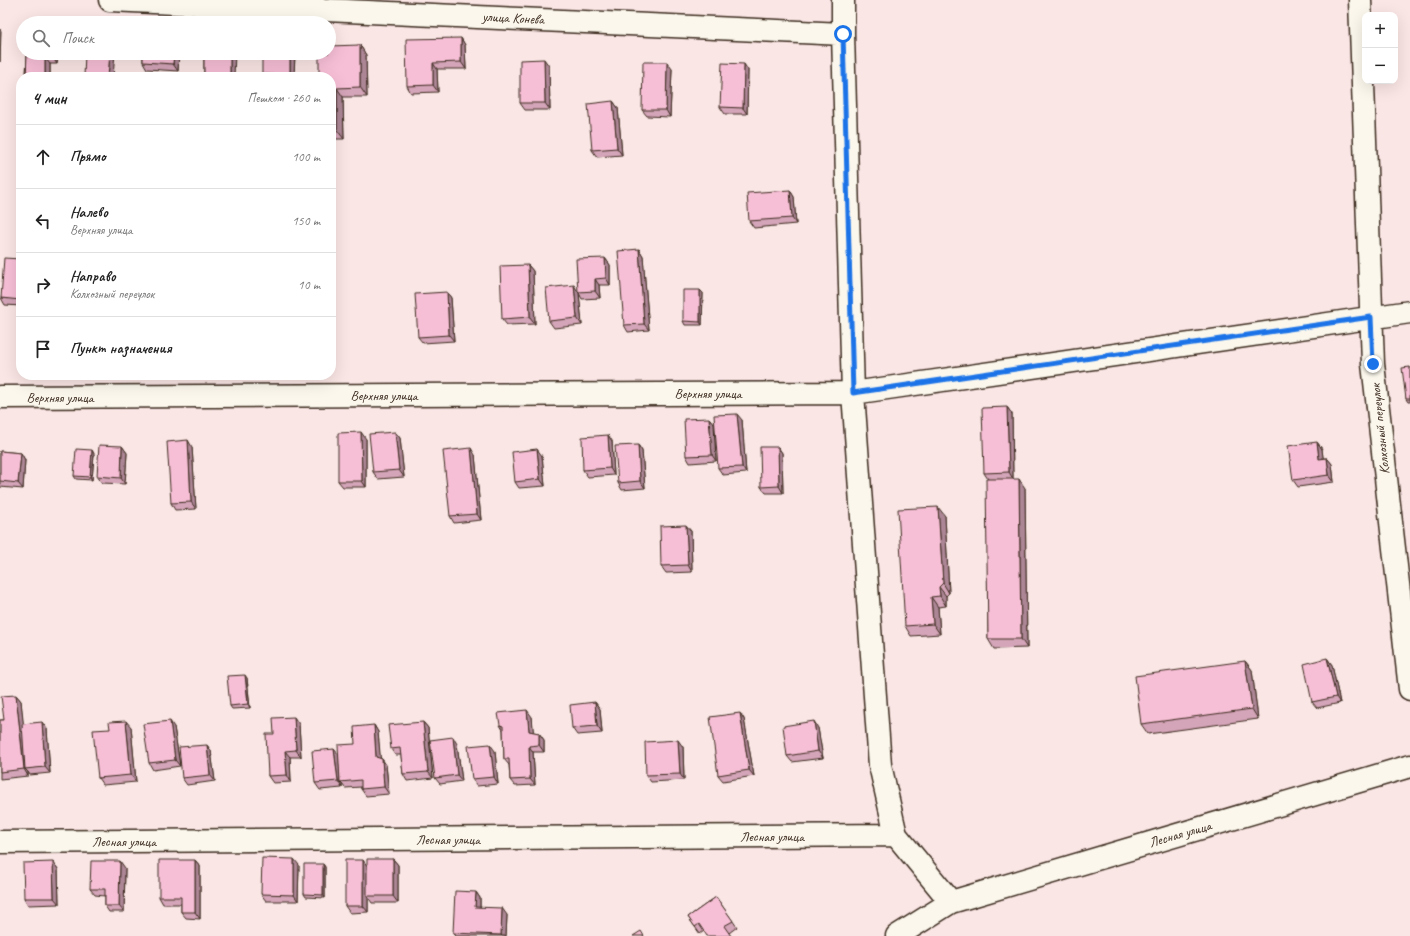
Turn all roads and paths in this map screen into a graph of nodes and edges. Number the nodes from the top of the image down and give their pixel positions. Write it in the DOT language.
graph roads {
  1 [pos="110,0"];
  2 [pos="843,0"];
  3 [pos="1360,0"];
  4 [pos="843,34"];
  5 [pos="1410,312"];
  6 [pos="1371,317"];
  7 [pos="853,393"];
  8 [pos="0,397"];
  9 [pos="1410,689"];
  10 [pos="1410,766"];
  11 [pos="896,835"];
  12 [pos="0,842"];
  13 [pos="951,902"];
  14 [pos="897,936"];
  1 -- 4 [label="street, улица Конева"];
  2 -- 4 [label="street"];
  3 -- 6 [label="street, Колхозный переулок"];
  4 -- 7 [label="street"];
  5 -- 6 [label="street, Верхняя улица"];
  6 -- 7 [label="street, Верхняя улица"];
  6 -- 9 [label="street, Колхозный переулок"];
  7 -- 8 [label="street, Верхняя улица"];
  7 -- 11 [label="street"];
  10 -- 13 [label="street, Лесная улица"];
  11 -- 12 [label="street, Лесная улица"];
  11 -- 13 [label="street"];
  13 -- 14 [label="street, Лесная улица"];
}
